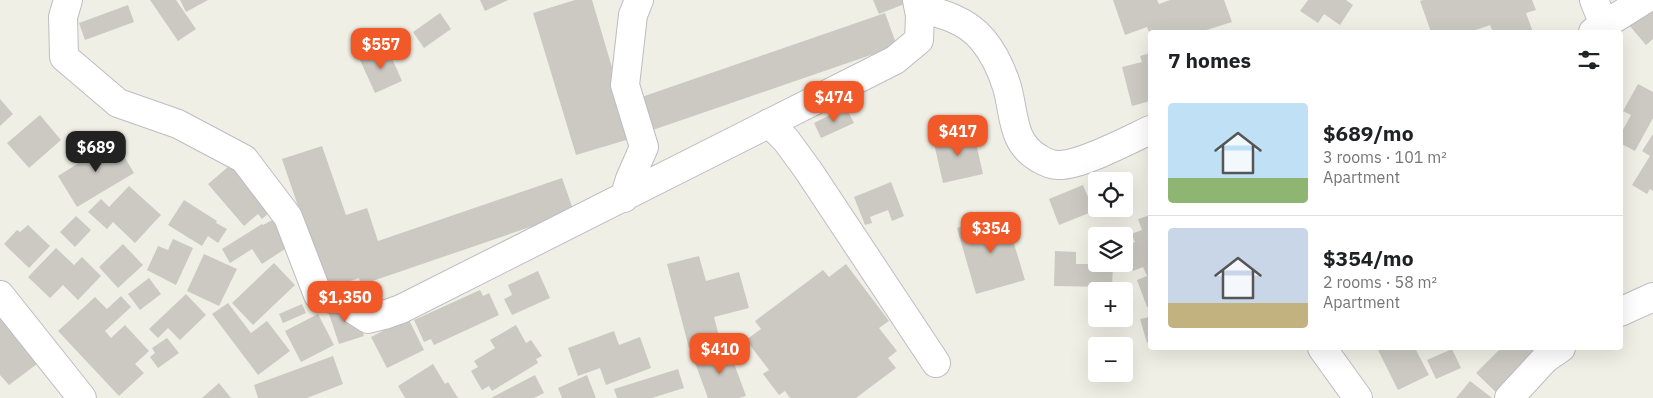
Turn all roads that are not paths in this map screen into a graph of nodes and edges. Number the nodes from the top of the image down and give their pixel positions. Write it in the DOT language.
graph roads {
  1 [pos="68,0"];
  2 [pos="639,0"];
  3 [pos="1594,0"];
  4 [pos="1644,0"];
  5 [pos="918,4"];
  6 [pos="1598,29"];
  7 [pos="769,124"];
  8 [pos="1148,131"];
  9 [pos="624,198"];
  10 [pos="0,295"];
  11 [pos="1653,297"];
  12 [pos="1623,311"];
  13 [pos="1323,350"];
  14 [pos="1558,350"];
  15 [pos="936,363"];
  16 [pos="82,398"];
  17 [pos="1358,398"];
  18 [pos="1509,398"];
  1 -- 9 [label="street"];
  2 -- 9 [label="street"];
  3 -- 6 [label="street"];
  4 -- 6 [label="street"];
  5 -- 7 [label="street"];
  5 -- 8 [label="street"];
  7 -- 9 [label="street"];
  7 -- 15 [label="street"];
  10 -- 16 [label="street"];
  11 -- 12 [label="street"];
  13 -- 17 [label="street"];
  14 -- 18 [label="street"];
}
